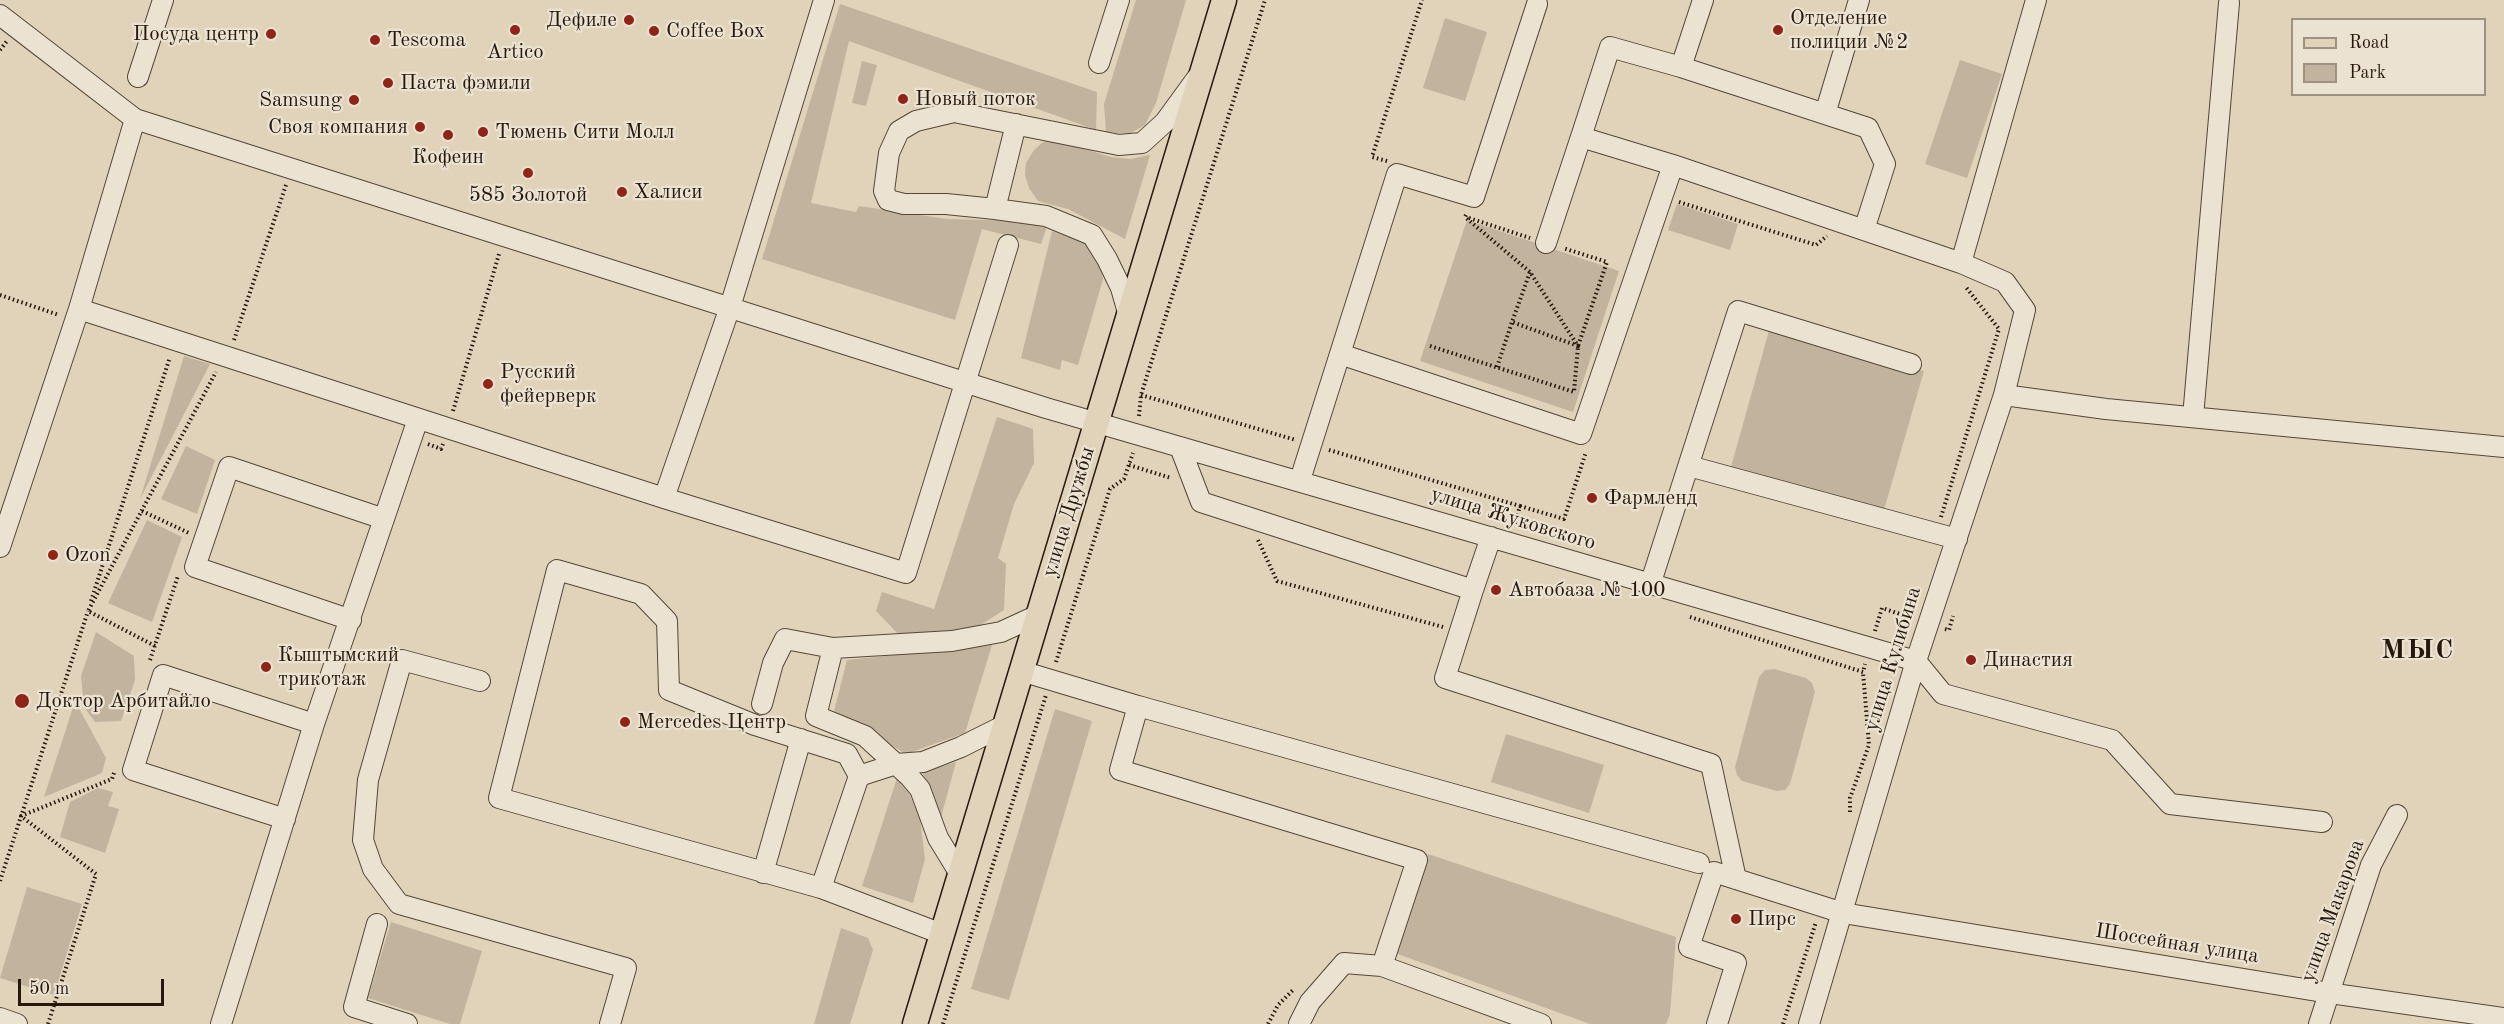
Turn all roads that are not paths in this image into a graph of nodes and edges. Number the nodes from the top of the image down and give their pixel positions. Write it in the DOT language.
graph roads {
  1 [pos="163,0"];
  2 [pos="824,0"];
  3 [pos="1119,0"];
  4 [pos="1224,0"];
  5 [pos="1702,0"];
  6 [pos="1859,0"];
  7 [pos="2036,0"];
  8 [pos="2229,3"];
  9 [pos="1537,4"];
  10 [pos="0,15"];
  11 [pos="1099,63"];
  12 [pos="1681,67"];
  13 [pos="1204,69"];
  14 [pos="138,77"];
  15 [pos="1825,114"];
  16 [pos="135,119"];
  17 [pos="1016,124"];
  18 [pos="1581,137"];
  19 [pos="1673,165"];
  20 [pos="995,209"];
  21 [pos="1864,230"];
  22 [pos="1546,243"];
  23 [pos="1008,245"];
  24 [pos="1961,263"];
  25 [pos="730,308"];
  26 [pos="79,309"];
  27 [pos="1129,316"];
  28 [pos="1340,354"];
  29 [pos="1911,364"];
  30 [pos="965,382"];
  31 [pos="2004,395"];
  32 [pos="2193,417"];
  33 [pos="418,419"];
  34 [pos="1096,423"];
  35 [pos="1180,447"];
  36 [pos="2504,447"];
  37 [pos="1689,466"];
  38 [pos="1300,480"];
  39 [pos="664,498"];
  40 [pos="384,519"];
  41 [pos="1957,539"];
  42 [pos="1500,540"];
  43 [pos="0,547"];
  44 [pos="1650,585"];
  45 [pos="1473,591"];
  46 [pos="1038,615"];
  47 [pos="351,620"];
  48 [pos="833,648"];
  49 [pos="1916,661"];
  50 [pos="1021,671"];
  51 [pos="480,681"];
  52 [pos="762,704"];
  53 [pos="1138,706"];
  54 [pos="314,724"];
  55 [pos="1005,725"];
  56 [pos="801,739"];
  57 [pos="896,764"];
  58 [pos="859,776"];
  59 [pos="2397,815"];
  60 [pos="285,819"];
  61 [pos="2322,822"];
  62 [pos="1699,863"];
  63 [pos="763,873"];
  64 [pos="960,874"];
  65 [pos="1736,879"];
  66 [pos="821,888"];
  67 [pos="1843,913"];
  68 [pos="377,924"];
  69 [pos="942,934"];
  70 [pos="1382,966"];
  71 [pos="2329,993"];
  72 [pos="0,1018"];
  73 [pos="2504,1018"];
  74 [pos="17,1024"];
  75 [pos="221,1024"];
  76 [pos="407,1024"];
  77 [pos="610,1024"];
  78 [pos="915,1024"];
  79 [pos="1299,1024"];
  80 [pos="1541,1024"];
  81 [pos="1717,1024"];
  82 [pos="1809,1024"];
  83 [pos="2319,1024"];
  1 -- 14 [label="street"];
  2 -- 25 [label="street"];
  3 -- 11 [label="street"];
  4 -- 13 [label="main road, улица Дружбы"];
  5 -- 12 [label="street"];
  6 -- 15 [label="street"];
  7 -- 24 [label="street"];
  8 -- 32 [label="street"];
  9 -- 28 [label="street"];
  10 -- 16 [label="street, улица Жуковского"];
  12 -- 15 [label="street"];
  12 -- 18 [label="street"];
  13 -- 17 [label="street"];
  13 -- 27 [label="main road, улица Дружбы"];
  15 -- 21 [label="street"];
  16 -- 25 [label="street, улица Жуковского"];
  16 -- 26 [label="street"];
  17 -- 20 [label="street"];
  17 -- 20 [label="street"];
  18 -- 19 [label="street"];
  18 -- 22 [label="street"];
  19 -- 21 [label="street"];
  19 -- 28 [label="street"];
  20 -- 27 [label="street"];
  21 -- 24 [label="street"];
  23 -- 30 [label="street"];
  24 -- 31 [label="street, улица Кулибина"];
  25 -- 30 [label="street, улица Жуковского"];
  25 -- 39 [label="street"];
  26 -- 33 [label="street"];
  26 -- 43 [label="street"];
  27 -- 34 [label="main road, улица Дружбы"];
  28 -- 38 [label="street"];
  29 -- 37 [label="street"];
  30 -- 34 [label="street, улица Жуковского"];
  30 -- 39 [label="street"];
  31 -- 32 [label="street"];
  31 -- 41 [label="street, улица Кулибина"];
  32 -- 36 [label="street"];
  33 -- 39 [label="street"];
  33 -- 40 [label="street"];
  34 -- 35 [label="street, улица Жуковского"];
  34 -- 46 [label="main road, улица Дружбы"];
  35 -- 38 [label="street, улица Жуковского"];
  35 -- 45 [label="street"];
  37 -- 41 [label="street"];
  37 -- 44 [label="street"];
  38 -- 42 [label="street, улица Жуковского"];
  40 -- 47 [label="street"];
  40 -- 47 [label="street"];
  41 -- 49 [label="street, улица Кулибина"];
  42 -- 44 [label="street, улица Жуковского"];
  42 -- 45 [label="street"];
  44 -- 49 [label="street, улица Жуковского"];
  45 -- 65 [label="street"];
  46 -- 48 [label="street"];
  46 -- 50 [label="main road, улица Дружбы"];
  47 -- 54 [label="street"];
  48 -- 52 [label="street"];
  48 -- 57 [label="street"];
  49 -- 61 [label="street"];
  49 -- 67 [label="street, улица Кулибина"];
  50 -- 53 [label="street"];
  50 -- 55 [label="main road, улица Дружбы"];
  51 -- 77 [label="street"];
  53 -- 62 [label="street"];
  53 -- 70 [label="street"];
  54 -- 60 [label="street"];
  54 -- 60 [label="street"];
  55 -- 57 [label="street"];
  55 -- 64 [label="main road, улица Дружбы"];
  56 -- 58 [label="street"];
  56 -- 63 [label="street"];
  56 -- 63 [label="street"];
  57 -- 58 [label="street"];
  57 -- 64 [label="street"];
  58 -- 66 [label="street"];
  59 -- 71 [label="street, улица Макарова"];
  60 -- 75 [label="street"];
  63 -- 66 [label="street"];
  64 -- 69 [label="main road, улица Дружбы"];
  65 -- 67 [label="street, Шоссейная улица"];
  65 -- 81 [label="street, Шоссейная улица"];
  66 -- 69 [label="street"];
  67 -- 71 [label="street, Шоссейная улица"];
  67 -- 82 [label="street, улица Кулибина"];
  68 -- 76 [label="street"];
  69 -- 78 [label="main road, улица Дружбы"];
  70 -- 79 [label="street"];
  70 -- 80 [label="street"];
  71 -- 73 [label="street, Шоссейная улица"];
  71 -- 83 [label="street, улица Макарова"];
  72 -- 74 [label="street"];
}
